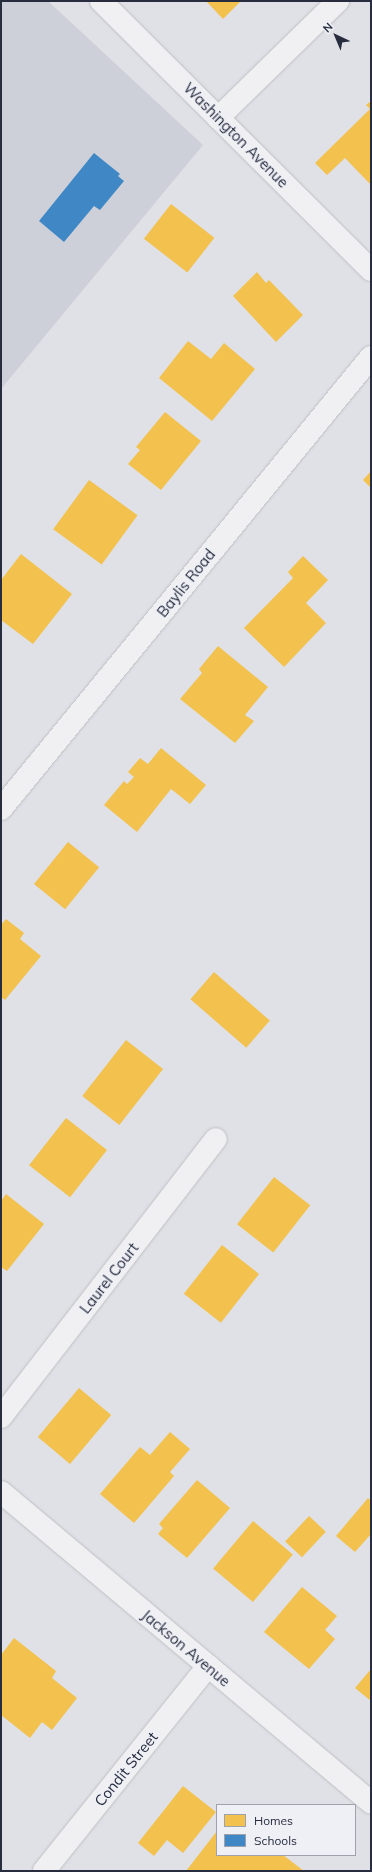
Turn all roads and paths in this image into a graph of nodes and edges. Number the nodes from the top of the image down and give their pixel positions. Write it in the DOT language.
graph roads {
  1 [pos="101,1"];
  2 [pos="338,1"];
  3 [pos="218,118"];
  4 [pos="371,270"];
  5 [pos="371,357"];
  6 [pos="1,809"];
  7 [pos="216,1140"];
  8 [pos="1,1417"];
  9 [pos="1,1492"];
  10 [pos="208,1666"];
  11 [pos="371,1804"];
  12 [pos="44,1871"];
  1 -- 3 [label="street, Washington Avenue"];
  2 -- 3 [label="street"];
  3 -- 4 [label="street, Washington Avenue"];
  5 -- 6 [label="street, Baylis Road"];
  7 -- 8 [label="street, Laurel Court"];
  9 -- 10 [label="street, Jackson Avenue"];
  10 -- 11 [label="street, Jackson Avenue"];
  10 -- 12 [label="street, Condit Street"];
}
